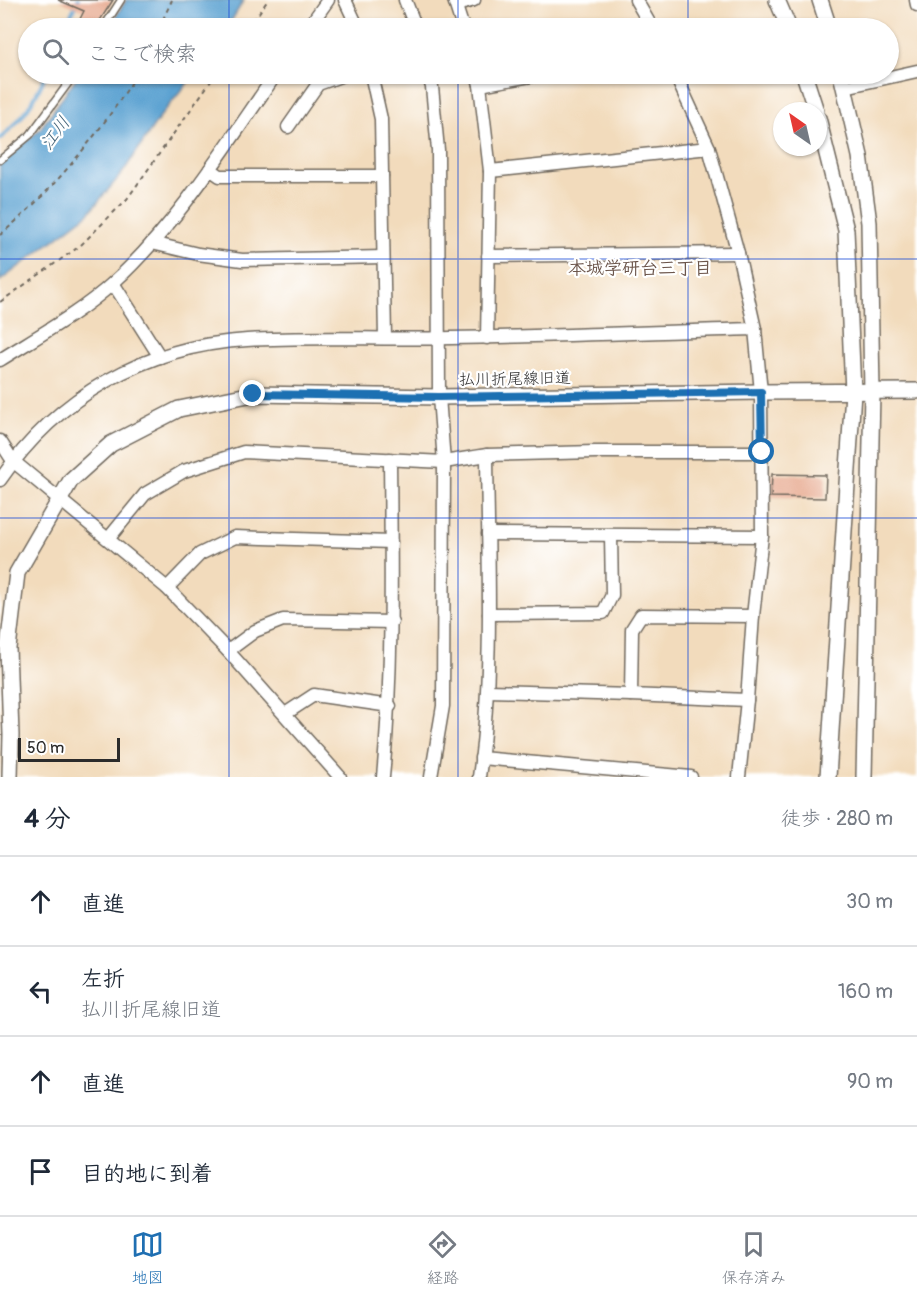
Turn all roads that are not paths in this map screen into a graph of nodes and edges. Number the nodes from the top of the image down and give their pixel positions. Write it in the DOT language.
graph roads {
  1 [pos="121,0"];
  2 [pos="328,0"];
  3 [pos="345,0"];
  4 [pos="405,0"];
  5 [pos="474,0"];
  6 [pos="636,0"];
  7 [pos="777,0"];
  8 [pos="820,0"];
  9 [pos="916,0"];
  10 [pos="455,3"];
  11 [pos="917,4"];
  12 [pos="109,18"];
  13 [pos="315,18"];
  14 [pos="353,18"];
  15 [pos="412,18"];
  16 [pos="460,18"];
  17 [pos="646,18"];
  18 [pos="785,18"];
  19 [pos="826,18"];
  20 [pos="917,70"];
  21 [pos="899,72"];
  22 [pos="68,84"];
  23 [pos="269,84"];
  24 [pos="318,84"];
  25 [pos="373,84"];
  26 [pos="431,84"];
  27 [pos="480,84"];
  28 [pos="680,84"];
  29 [pos="807,84"];
  30 [pos="844,84"];
  31 [pos="813,102"];
  32 [pos="288,127"];
  33 [pos="709,148"];
  34 [pos="827,154"];
  35 [pos="0,160"];
  36 [pos="210,170"];
  37 [pos="490,171"];
  38 [pos="382,176"];
  39 [pos="152,243"];
  40 [pos="738,253"];
  41 [pos="488,256"];
  42 [pos="383,257"];
  43 [pos="113,283"];
  44 [pos="755,329"];
  45 [pos="385,338"];
  46 [pos="487,338"];
  47 [pos="439,339"];
  48 [pos="160,357"];
  49 [pos="0,360"];
  50 [pos="917,391"];
  51 [pos="761,392"];
  52 [pos="853,392"];
  53 [pos="872,392"];
  54 [pos="439,397"];
  55 [pos="0,441"];
  56 [pos="762,452"];
  57 [pos="487,455"];
  58 [pos="390,459"];
  59 [pos="13,460"];
  60 [pos="444,462"];
  61 [pos="0,480"];
  62 [pos="61,498"];
  63 [pos="488,534"];
  64 [pos="611,535"];
  65 [pos="762,536"];
  66 [pos="109,538"];
  67 [pos="391,542"];
  68 [pos="167,588"];
  69 [pos="489,615"];
  70 [pos="753,616"];
  71 [pos="392,622"];
  72 [pos="228,651"];
  73 [pos="488,691"];
  74 [pos="631,695"];
  75 [pos="5,696"];
  76 [pos="747,700"];
  77 [pos="390,705"];
  78 [pos="285,714"];
  79 [pos="481,758"];
  80 [pos="9,777"];
  81 [pos="340,777"];
  82 [pos="383,777"];
  83 [pos="431,777"];
  84 [pos="479,777"];
  85 [pos="691,777"];
  86 [pos="739,777"];
  87 [pos="828,777"];
  88 [pos="864,777"];
  1 -- 12 [label="lane"];
  2 -- 13 [label="street"];
  3 -- 14 [label="street"];
  4 -- 15 [label="street"];
  5 -- 10 [label="street"];
  6 -- 17 [label="street"];
  7 -- 18 [label="street"];
  8 -- 19 [label="street"];
  9 -- 11 [label="street"];
  10 -- 16 [label="street"];
  20 -- 21 [label="street"];
  22 -- 35 [label="lane"];
  23 -- 36 [label="street"];
  24 -- 32 [label="street"];
  25 -- 38 [label="street"];
  26 -- 47 [label="street, 払川折尾線旧道"];
  27 -- 37 [label="street"];
  28 -- 33 [label="street"];
  29 -- 31 [label="street"];
  30 -- 53 [label="street"];
  33 -- 37 [label="street"];
  33 -- 40 [label="street"];
  34 -- 52 [label="street"];
  36 -- 38 [label="street"];
  36 -- 39 [label="street"];
  37 -- 41 [label="street"];
  38 -- 42 [label="street"];
  39 -- 42 [label="street"];
  39 -- 43 [label="street"];
  40 -- 41 [label="street"];
  40 -- 44 [label="street"];
  41 -- 46 [label="street"];
  42 -- 45 [label="street"];
  43 -- 48 [label="street"];
  43 -- 49 [label="street"];
  44 -- 46 [label="street"];
  44 -- 51 [label="street"];
  45 -- 47 [label="street"];
  45 -- 48 [label="street"];
  46 -- 47 [label="street"];
  47 -- 54 [label="street, 払川折尾線旧道"];
  48 -- 59 [label="street"];
  50 -- 53 [label="street, 払川折尾線旧道"];
  51 -- 52 [label="street, 払川折尾線旧道"];
  51 -- 54 [label="street, 払川折尾線旧道"];
  51 -- 56 [label="street"];
  52 -- 53 [label="street, 払川折尾線旧道"];
  52 -- 87 [label="street"];
  53 -- 88 [label="street"];
  54 -- 60 [label="street"];
  54 -- 62 [label="street"];
  55 -- 59 [label="street"];
  56 -- 57 [label="street"];
  56 -- 65 [label="street"];
  57 -- 60 [label="street"];
  57 -- 63 [label="street"];
  58 -- 60 [label="street"];
  58 -- 66 [label="street"];
  58 -- 67 [label="street"];
  59 -- 61 [label="street"];
  59 -- 62 [label="street"];
  60 -- 83 [label="street"];
  62 -- 66 [label="street"];
  62 -- 75 [label="street"];
  63 -- 64 [label="street"];
  63 -- 69 [label="street"];
  64 -- 65 [label="street"];
  64 -- 69 [label="street"];
  65 -- 70 [label="street"];
  66 -- 68 [label="street"];
  67 -- 68 [label="street"];
  67 -- 71 [label="street"];
  68 -- 72 [label="street"];
  69 -- 73 [label="street"];
  70 -- 74 [label="street"];
  70 -- 76 [label="street"];
  71 -- 72 [label="street"];
  71 -- 77 [label="street"];
  72 -- 78 [label="street"];
  73 -- 74 [label="street"];
  73 -- 79 [label="street"];
  74 -- 76 [label="street"];
  75 -- 80 [label="street"];
  76 -- 86 [label="street"];
  77 -- 78 [label="street"];
  77 -- 82 [label="street"];
  78 -- 81 [label="street"];
  79 -- 84 [label="street"];
  79 -- 85 [label="street"];
}
